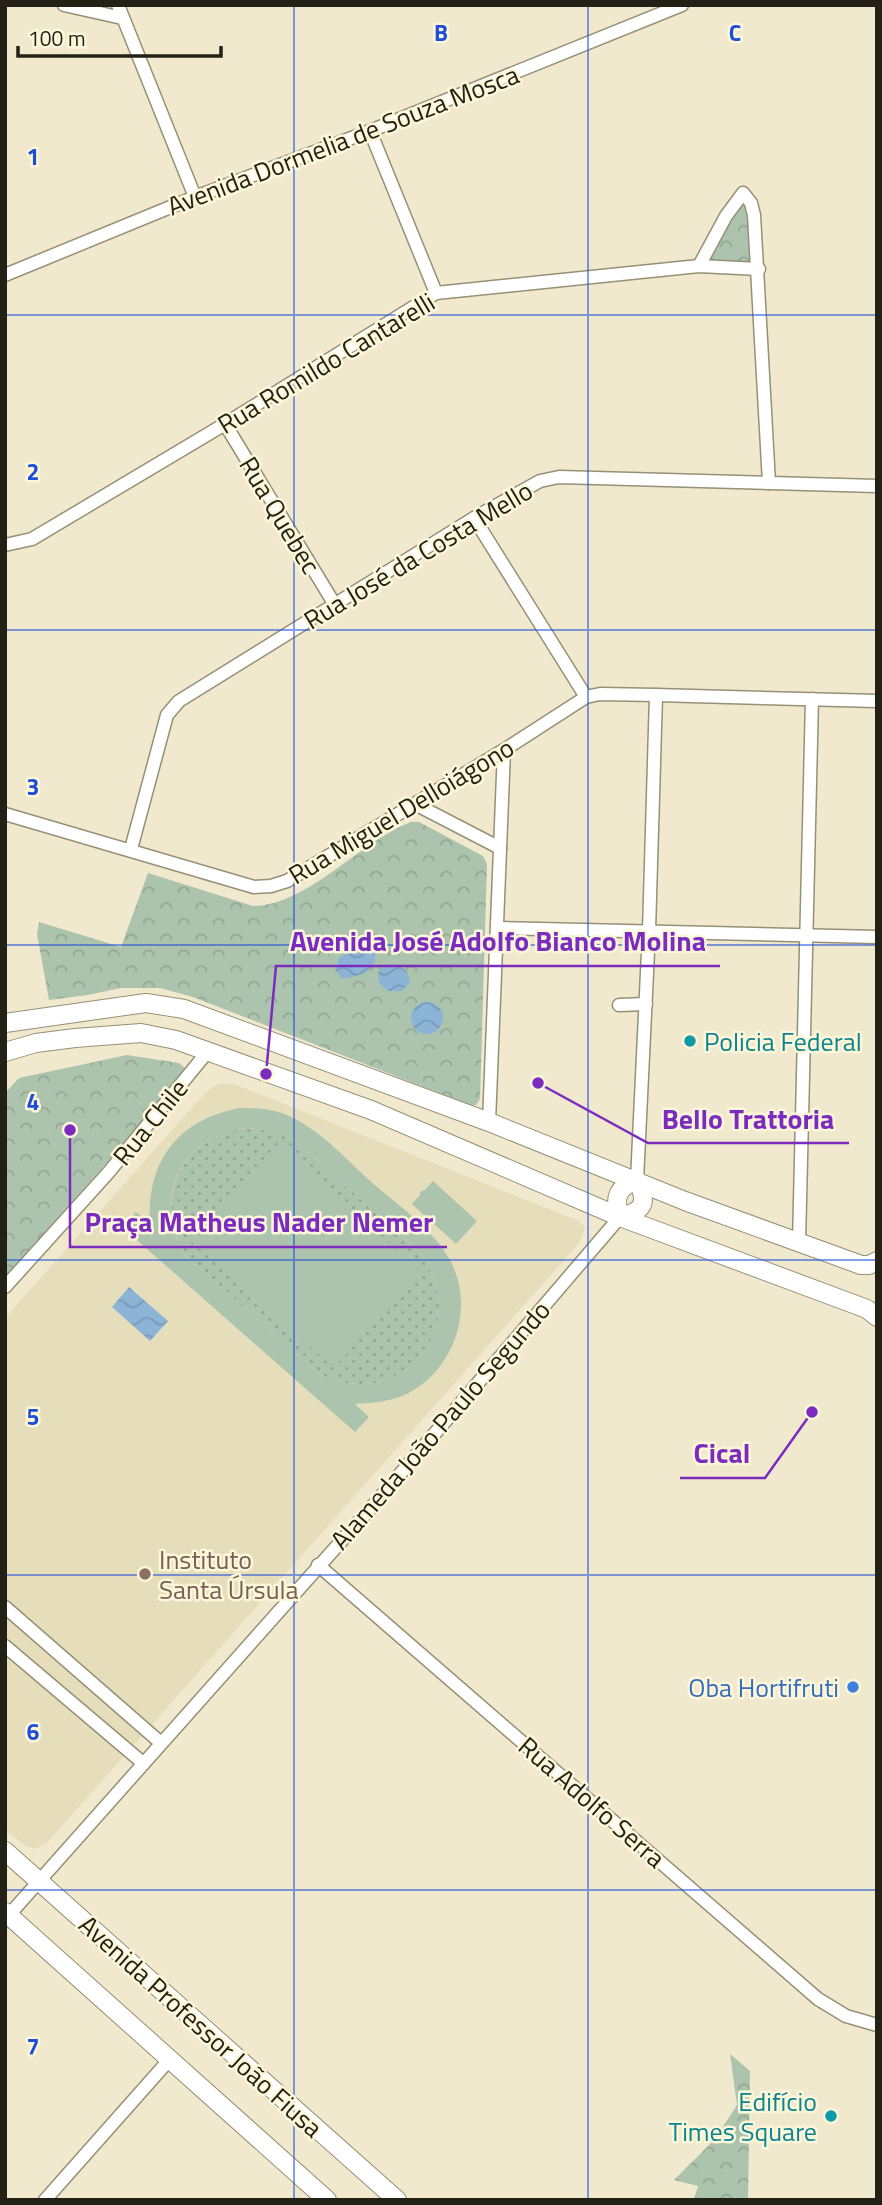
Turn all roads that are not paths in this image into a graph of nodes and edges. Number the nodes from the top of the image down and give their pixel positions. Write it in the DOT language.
graph roads {
  1 [pos="64,5"];
  2 [pos="682,5"];
  3 [pos="120,12"];
  4 [pos="370,131"];
  5 [pos="195,197"];
  6 [pos="699,266"];
  7 [pos="759,269"];
  8 [pos="5,275"];
  9 [pos="436,293"];
  10 [pos="225,424"];
  11 [pos="769,483"];
  12 [pos="877,486"];
  13 [pos="474,518"];
  14 [pos="5,545"];
  15 [pos="335,605"];
  16 [pos="656,695"];
  17 [pos="586,697"];
  18 [pos="812,699"];
  19 [pos="877,701"];
  20 [pos="504,750"];
  21 [pos="415,804"];
  22 [pos="5,814"];
  23 [pos="500,848"];
  24 [pos="131,849"];
  25 [pos="498,928"];
  26 [pos="649,931"];
  27 [pos="807,937"];
  28 [pos="877,937"];
  29 [pos="646,1004"];
  30 [pos="619,1005"];
  31 [pos="5,1023"];
  32 [pos="209,1050"];
  33 [pos="5,1052"];
  34 [pos="381,1081"];
  35 [pos="371,1110"];
  36 [pos="489,1122"];
  37 [pos="637,1180"];
  38 [pos="620,1216"];
  39 [pos="799,1243"];
  40 [pos="877,1261"];
  41 [pos="5,1287"];
  42 [pos="877,1317"];
  43 [pos="318,1565"];
  44 [pos="5,1607"];
  45 [pos="5,1646"];
  46 [pos="161,1743"];
  47 [pos="143,1763"];
  48 [pos="5,1851"];
  49 [pos="40,1881"];
  50 [pos="7,1914"];
  51 [pos="876,2024"];
  52 [pos="170,2059"];
  53 [pos="45,2200"];
  54 [pos="327,2200"];
  55 [pos="397,2200"];
  1 -- 3 [label="street"];
  2 -- 4 [label="street, Avenida Dormelia de Souza Mosca"];
  3 -- 5 [label="street"];
  4 -- 5 [label="street, Avenida Dormelia de Souza Mosca"];
  4 -- 9 [label="street"];
  5 -- 8 [label="street, Avenida Dormelia de Souza Mosca"];
  6 -- 7 [label="street, Rua Romildo Cantarelli"];
  6 -- 7 [label="street"];
  6 -- 9 [label="street, Rua Romildo Cantarelli"];
  7 -- 11 [label="street"];
  9 -- 10 [label="street, Rua Romildo Cantarelli"];
  10 -- 14 [label="street, Rua Romildo Cantarelli"];
  10 -- 15 [label="street, Rua Quebec"];
  11 -- 12 [label="street, Rua José da Costa Mello"];
  11 -- 13 [label="street, Rua José da Costa Mello"];
  13 -- 15 [label="street, Rua José da Costa Mello"];
  13 -- 17 [label="street"];
  15 -- 24 [label="street, Rua José da Costa Mello"];
  16 -- 17 [label="street"];
  16 -- 18 [label="street"];
  16 -- 26 [label="street"];
  17 -- 20 [label="street, Rua Miguel Delloiágono"];
  18 -- 19 [label="street"];
  18 -- 27 [label="street"];
  20 -- 21 [label="street, Rua Miguel Delloiágono"];
  20 -- 23 [label="street"];
  21 -- 23 [label="street"];
  21 -- 24 [label="street, Rua Miguel Delloiágono"];
  22 -- 24 [label="street, Rua Miguel Delloiágono"];
  23 -- 25 [label="street"];
  25 -- 26 [label="street"];
  25 -- 36 [label="street"];
  26 -- 27 [label="street"];
  26 -- 29 [label="street"];
  27 -- 28 [label="street"];
  27 -- 39 [label="street"];
  29 -- 30 [label="street"];
  29 -- 37 [label="street"];
  31 -- 34 [label="main road"];
  32 -- 33 [label="main road"];
  32 -- 35 [label="main road"];
  32 -- 41 [label="street, Rua Chile"];
  34 -- 35 [label="main road"];
  34 -- 36 [label="main road"];
  35 -- 38 [label="main road"];
  36 -- 37 [label="main road"];
  37 -- 38 [label="main road"];
  37 -- 38 [label="main road"];
  37 -- 39 [label="main road"];
  38 -- 42 [label="main road"];
  38 -- 43 [label="street, Alameda João Paulo Segundo"];
  39 -- 40 [label="main road"];
  43 -- 46 [label="street, Alameda João Paulo Segundo"];
  43 -- 51 [label="street, Rua Adolfo Serra"];
  44 -- 46 [label="street"];
  45 -- 47 [label="street"];
  46 -- 47 [label="street, Alameda João Paulo Segundo"];
  47 -- 49 [label="street, Alameda João Paulo Segundo"];
  48 -- 49 [label="main road, Avenida Professor João Fiusa"];
  49 -- 50 [label="street, Alameda João Paulo Segundo"];
  49 -- 55 [label="main road, Avenida Professor João Fiusa"];
  50 -- 52 [label="main road, Avenida Professor João Fiusa"];
  52 -- 53 [label="street"];
  52 -- 54 [label="main road, Avenida Professor João Fiusa"];
}
